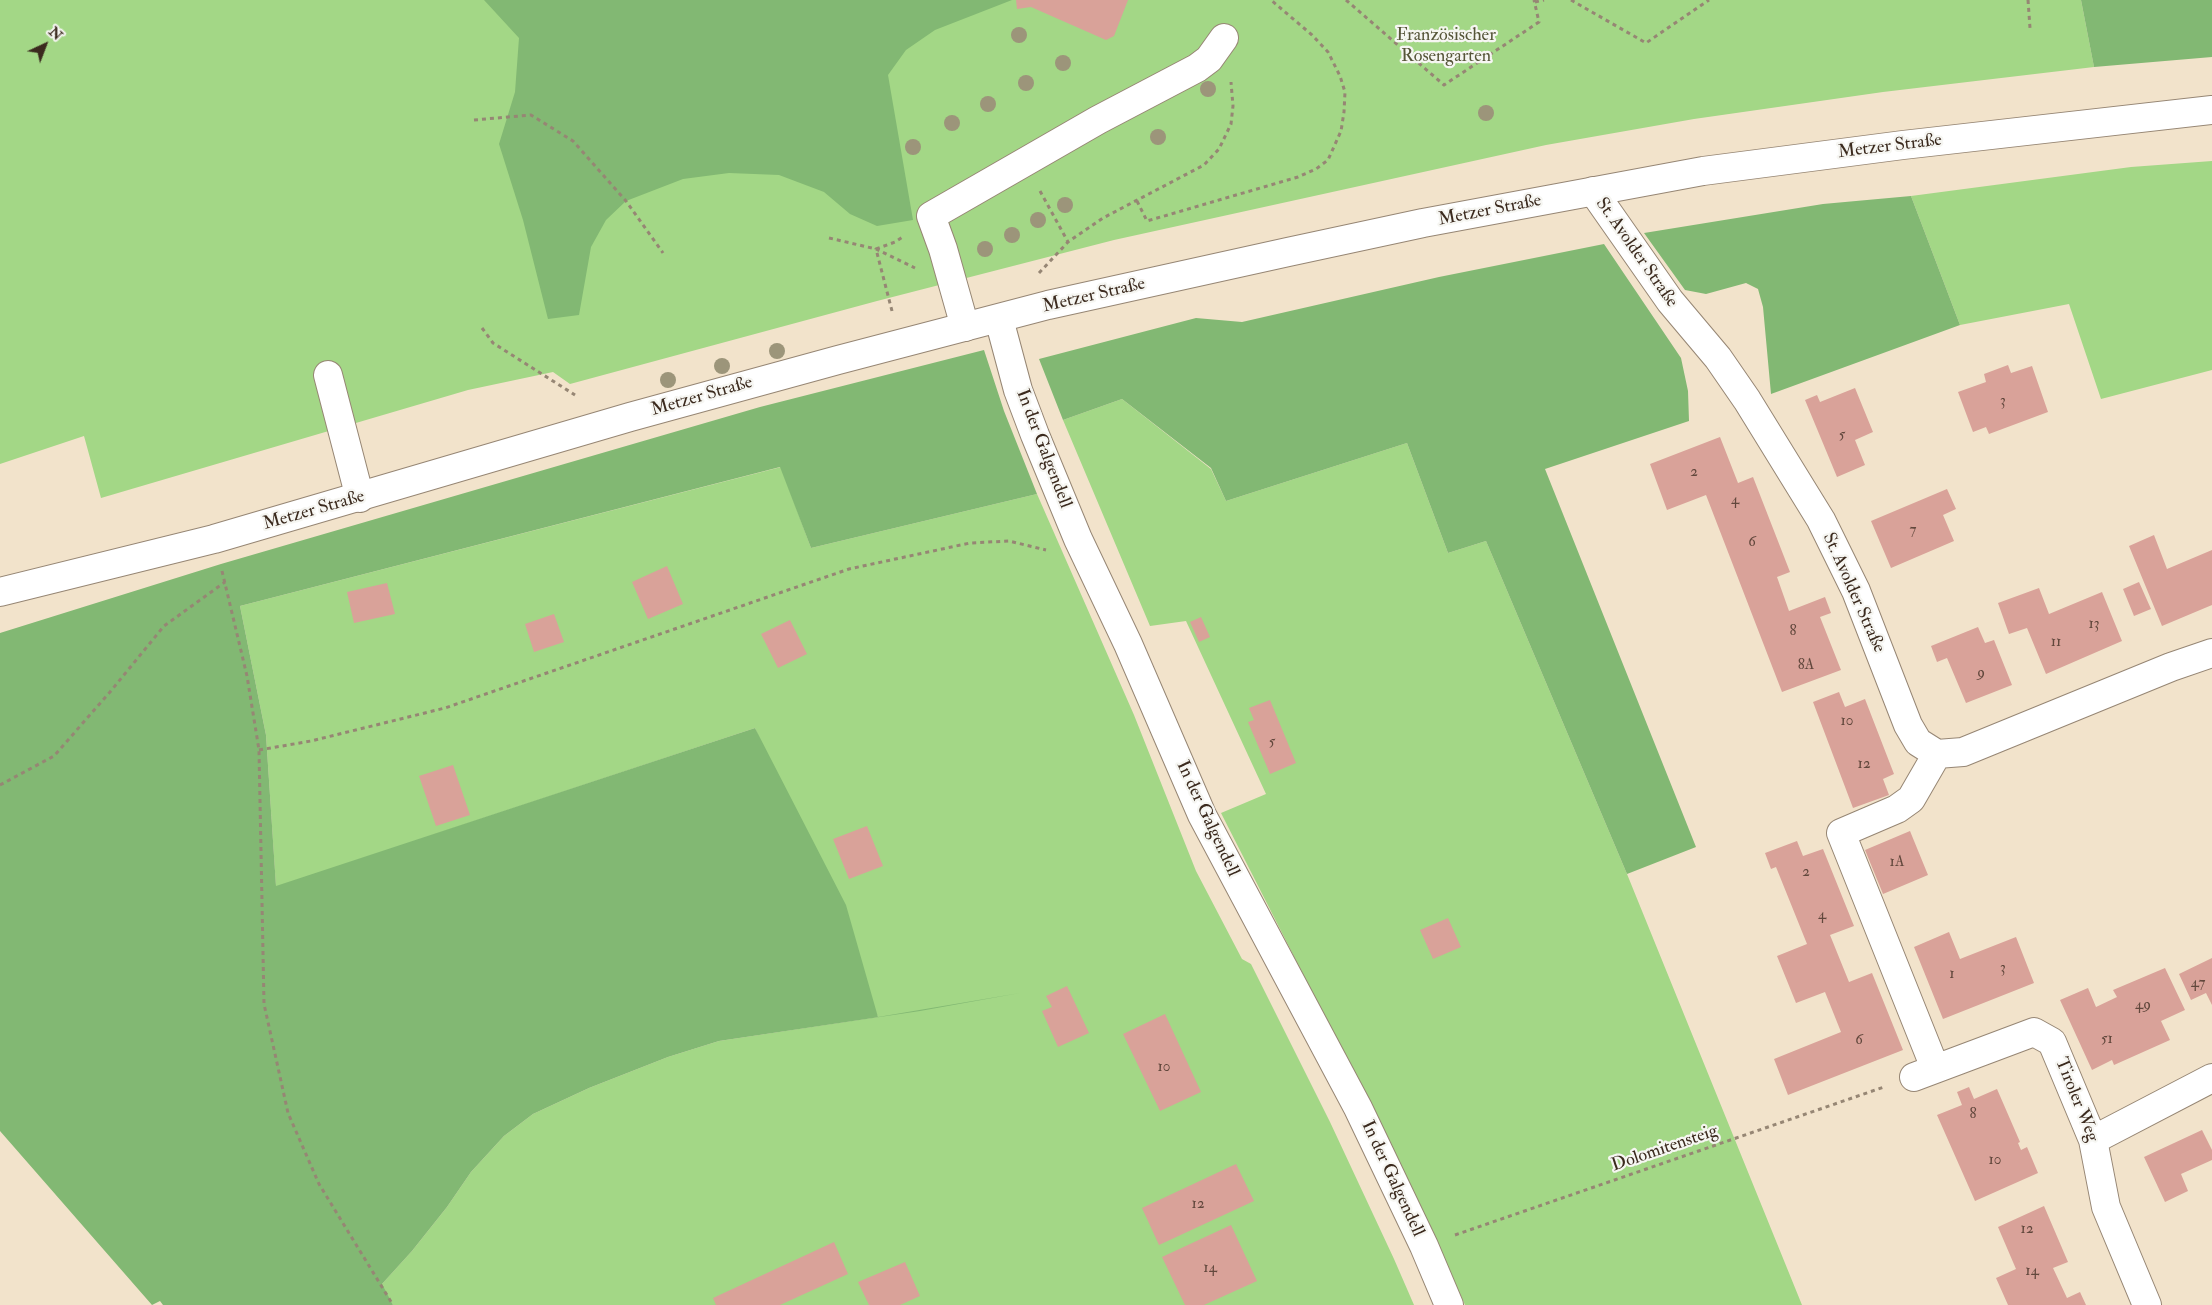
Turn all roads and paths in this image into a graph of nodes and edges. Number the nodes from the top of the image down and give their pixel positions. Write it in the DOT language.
graph roads {
  1 [pos="1271,0"];
  2 [pos="1346,0"];
  3 [pos="1544,0"];
  4 [pos="1571,0"];
  5 [pos="1709,0"];
  6 [pos="2028,0"];
  7 [pos="1534,1"];
  8 [pos="2030,28"];
  9 [pos="1224,38"];
  10 [pos="2212,110"];
  11 [pos="474,120"];
  12 [pos="1024,162"];
  13 [pos="1593,191"];
  14 [pos="1137,201"];
  15 [pos="931,216"];
  16 [pos="829,238"];
  17 [pos="1068,242"];
  18 [pos="876,249"];
  19 [pos="663,254"];
  20 [pos="948,268"];
  21 [pos="1038,274"];
  22 [pos="892,311"];
  23 [pos="999,319"];
  24 [pos="965,327"];
  25 [pos="482,328"];
  26 [pos="328,375"];
  27 [pos="575,395"];
  28 [pos="360,498"];
  29 [pos="214,539"];
  30 [pos="1078,540"];
  31 [pos="225,582"];
  32 [pos="0,592"];
  33 [pos="2212,653"];
  34 [pos="259,750"];
  35 [pos="1937,754"];
  36 [pos="0,785"];
  37 [pos="1925,1073"];
  38 [pos="2212,1078"];
  39 [pos="2093,1140"];
  40 [pos="1424,1246"];
  41 [pos="393,1305"];
  42 [pos="1449,1305"];
  43 [pos="2147,1305"];
  1 -- 14 [label="path"];
  2 -- 7 [label="path"];
  3 -- 7 [label="path"];
  4 -- 5 [label="path"];
  6 -- 8 [label="path"];
  9 -- 12 [label="street"];
  9 -- 14 [label="path"];
  10 -- 13 [label="street, Metzer Straße"];
  11 -- 19 [label="path"];
  12 -- 15 [label="street"];
  12 -- 17 [label="path"];
  13 -- 23 [label="street, Metzer Straße"];
  13 -- 35 [label="street, St. Avolder Straße"];
  14 -- 17 [label="path"];
  15 -- 18 [label="path"];
  15 -- 20 [label="street"];
  16 -- 18 [label="path"];
  17 -- 21 [label="path"];
  18 -- 20 [label="path"];
  18 -- 22 [label="path"];
  20 -- 24 [label="street"];
  23 -- 24 [label="street, Metzer Straße"];
  23 -- 30 [label="street, In der Galgendell"];
  24 -- 28 [label="street, Metzer Straße"];
  25 -- 27 [label="path"];
  26 -- 28 [label="street"];
  28 -- 29 [label="street, Metzer Straße"];
  29 -- 31 [label="path"];
  29 -- 32 [label="street, Metzer Straße"];
  30 -- 34 [label="path"];
  30 -- 40 [label="street, In der Galgendell"];
  31 -- 34 [label="path"];
  31 -- 36 [label="path"];
  33 -- 35 [label="street"];
  34 -- 41 [label="path"];
  35 -- 37 [label="street"];
  37 -- 39 [label="street, Tiroler Weg"];
  37 -- 40 [label="path, Dolomitensteig"];
  38 -- 39 [label="street"];
  39 -- 43 [label="street, Tiroler Weg"];
  40 -- 42 [label="street, In der Galgendell"];
}
